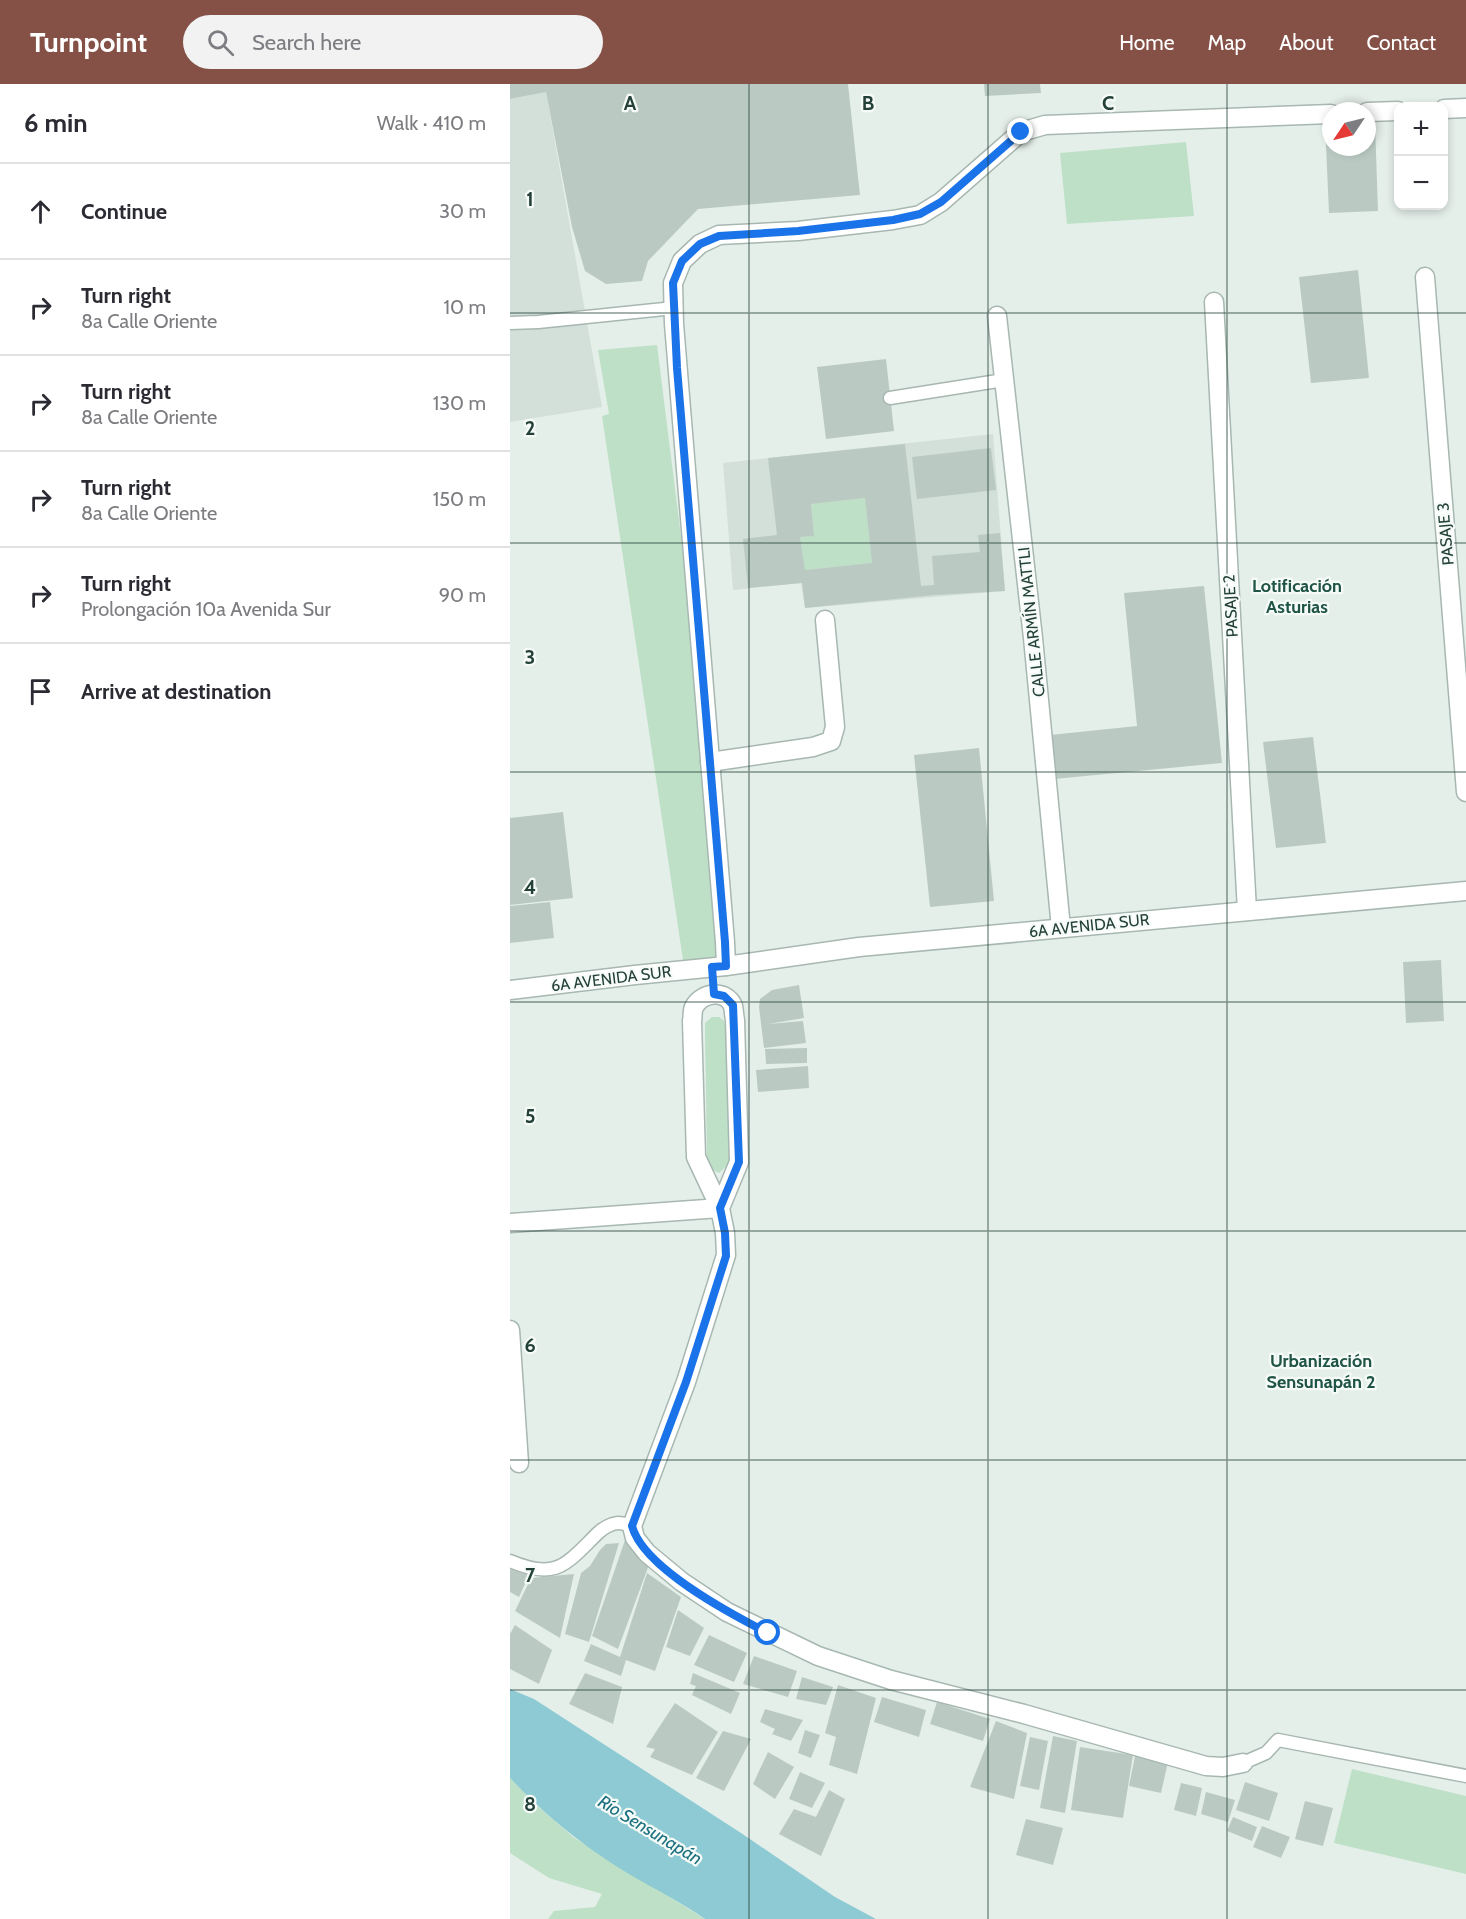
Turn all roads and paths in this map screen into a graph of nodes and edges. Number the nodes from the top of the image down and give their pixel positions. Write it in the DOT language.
graph roads {
  1 [pos="1466,108"];
  2 [pos="1448,109"];
  3 [pos="1394,111"];
  4 [pos="1376,112"];
  5 [pos="1322,114"];
  6 [pos="1425,277"];
  7 [pos="1214,302"];
  8 [pos="674,308"];
  9 [pos="997,316"];
  10 [pos="510,323"];
  11 [pos="1004,380"];
  12 [pos="891,398"];
  13 [pos="825,620"];
  14 [pos="710,762"];
  15 [pos="1466,792"];
  16 [pos="1466,891"];
  17 [pos="1246,911"];
  18 [pos="1061,928"];
  19 [pos="719,966"];
  20 [pos="510,990"];
  21 [pos="714,994"];
  22 [pos="720,1208"];
  23 [pos="510,1223"];
  24 [pos="510,1330"];
  25 [pos="519,1463"];
  26 [pos="632,1526"];
  27 [pos="510,1561"];
  28 [pos="1243,1763"];
  29 [pos="1466,1776"];
  1 -- 2 [label="street"];
  3 -- 4 [label="street"];
  5 -- 8 [label="street"];
  6 -- 15 [label="street, PASAJE 3"];
  7 -- 17 [label="street, PASAJE 2"];
  8 -- 10 [label="lane"];
  8 -- 14 [label="street"];
  9 -- 11 [label="street, CALLE ARMÍN MATTLI"];
  11 -- 12 [label="lane"];
  11 -- 18 [label="street, CALLE ARMÍN MATTLI"];
  13 -- 14 [label="street"];
  14 -- 19 [label="street"];
  16 -- 17 [label="street, 6A AVENIDA SUR"];
  17 -- 18 [label="street, 6A AVENIDA SUR"];
  18 -- 19 [label="street, 6A AVENIDA SUR"];
  19 -- 20 [label="street, 6A AVENIDA SUR"];
  19 -- 21 [label="street"];
  21 -- 22 [label="street"];
  21 -- 22 [label="street"];
  22 -- 23 [label="street"];
  22 -- 26 [label="street"];
  24 -- 25 [label="street"];
  26 -- 27 [label="lane"];
  26 -- 28 [label="street"];
  28 -- 29 [label="lane"];
}
